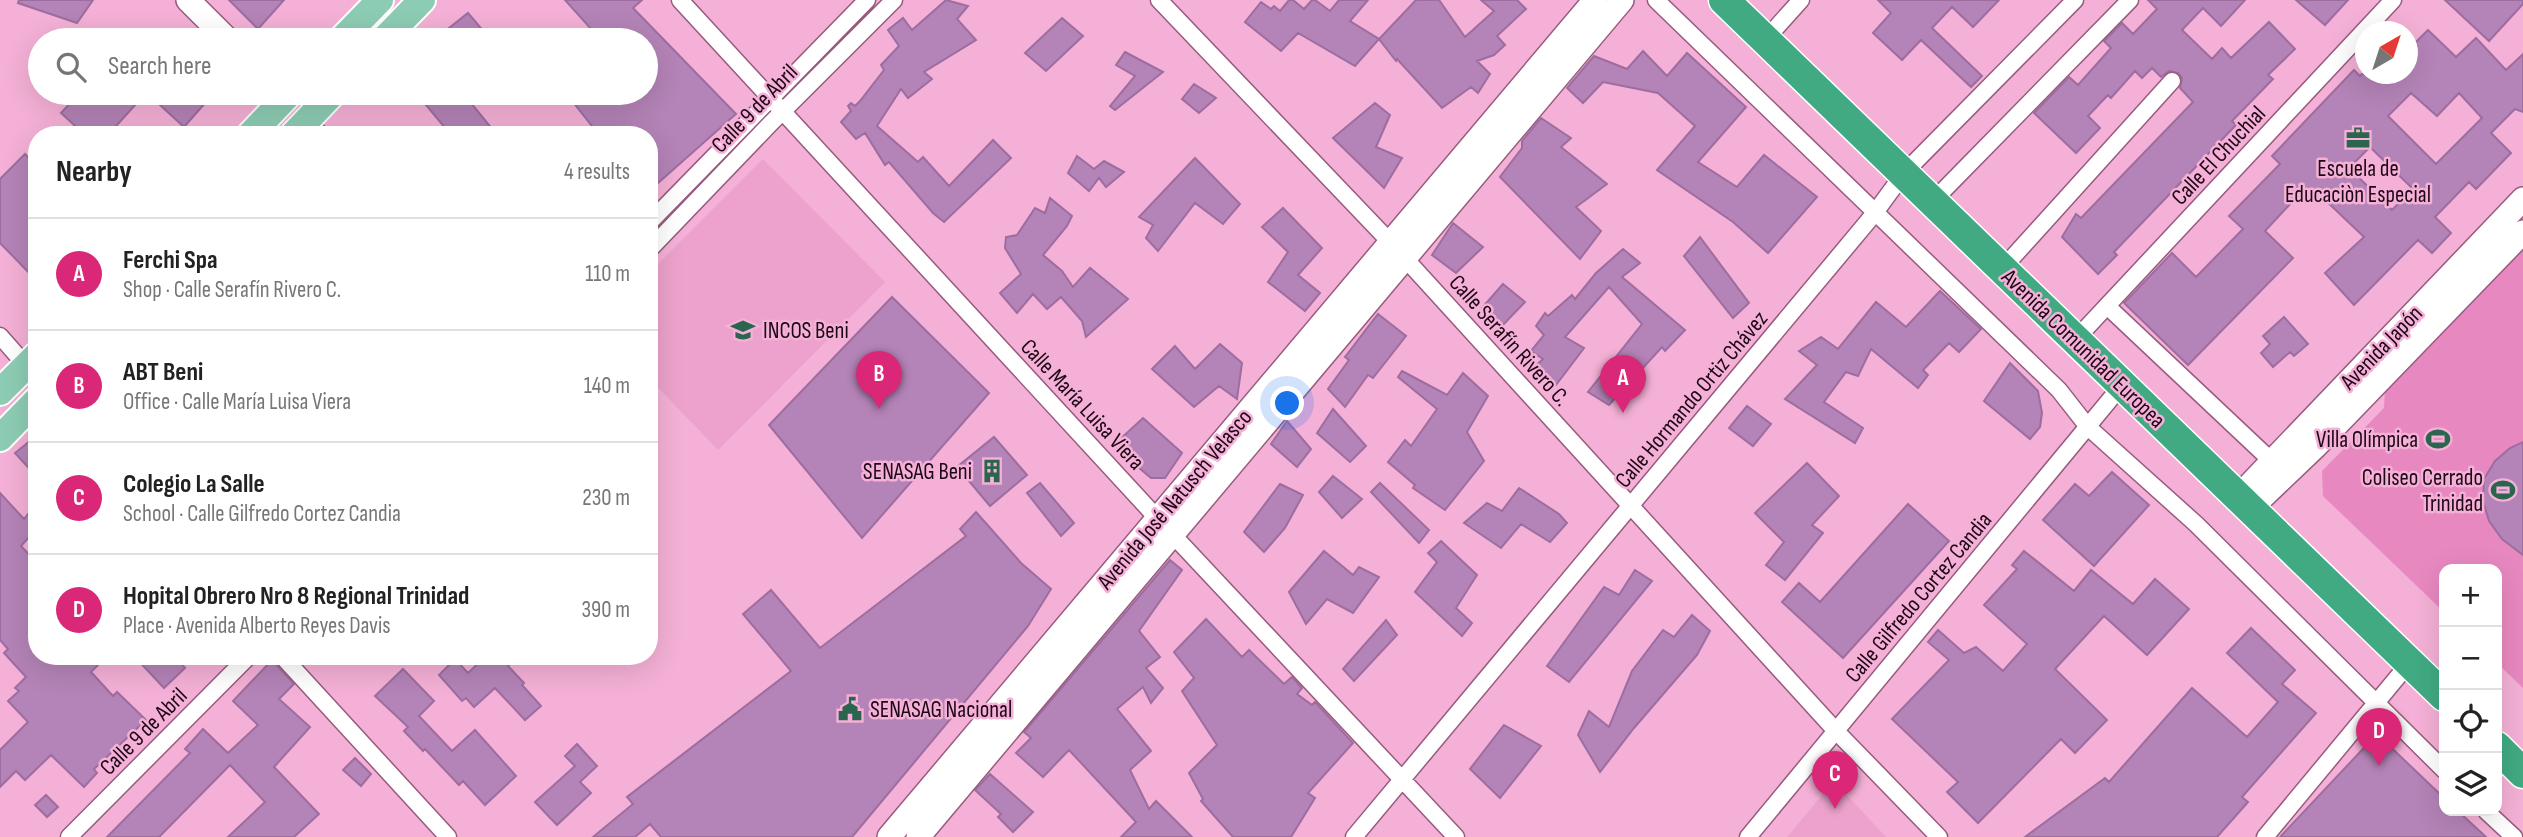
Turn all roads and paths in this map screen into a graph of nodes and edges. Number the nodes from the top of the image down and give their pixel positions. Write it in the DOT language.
graph roads {
  1 [pos="188,0"];
  2 [pos="380,0"];
  3 [pos="422,0"];
  4 [pos="680,0"];
  5 [pos="867,0"];
  6 [pos="894,0"];
  7 [pos="1159,0"];
  8 [pos="1595,0"];
  9 [pos="1622,0"];
  10 [pos="1656,0"];
  11 [pos="1724,0"];
  12 [pos="1801,0"];
  13 [pos="2075,0"];
  14 [pos="2130,0"];
  15 [pos="2393,0"];
  16 [pos="216,28"];
  17 [pos="353,28"];
  18 [pos="395,28"];
  19 [pos="1765,40"];
  20 [pos="2172,81"];
  21 [pos="769,98"];
  22 [pos="276,105"];
  23 [pos="291,105"];
  24 [pos="325,105"];
  25 [pos="782,112"];
  26 [pos="258,126"];
  27 [pos="304,126"];
  28 [pos="310,126"];
  29 [pos="1904,173"];
  30 [pos="2523,199"];
  31 [pos="1933,201"];
  32 [pos="658,213"];
  33 [pos="1874,214"];
  34 [pos="2523,232"];
  35 [pos="658,241"];
  36 [pos="1398,250"];
  37 [pos="2002,269"];
  38 [pos="2107,306"];
  39 [pos="0,335"];
  40 [pos="2075,340"];
  41 [pos="28,361"];
  42 [pos="28,370"];
  43 [pos="2122,384"];
  44 [pos="0,393"];
  45 [pos="28,409"];
  46 [pos="2088,427"];
  47 [pos="0,438"];
  48 [pos="2279,468"];
  49 [pos="2245,502"];
  50 [pos="1631,506"];
  51 [pos="1165,527"];
  52 [pos="2410,662"];
  53 [pos="240,665"];
  54 [pos="290,665"];
  55 [pos="2439,691"];
  56 [pos="2375,704"];
  57 [pos="1836,731"];
  58 [pos="2502,752"];
  59 [pos="2439,765"];
  60 [pos="2523,773"];
  61 [pos="1400,780"];
  62 [pos="2491,816"];
  63 [pos="923,828"];
  64 [pos="69,837"];
  65 [pos="448,837"];
  66 [pos="889,837"];
  67 [pos="1354,837"];
  68 [pos="1456,837"];
  69 [pos="1748,837"];
  70 [pos="1938,837"];
  71 [pos="2265,837"];
  72 [pos="2514,837"];
  1 -- 16 [label="main road"];
  2 -- 17 [label="main road"];
  3 -- 18 [label="main road"];
  4 -- 21 [label="street, Calle María Luisa Viera"];
  5 -- 21 [label="street, Calle 9 de Abril"];
  6 -- 25 [label="street, Calle 9 de Abril"];
  7 -- 36 [label="street, Calle Serafín Rivero C."];
  8 -- 36 [label="main road, Avenida José Natusch Velasco"];
  9 -- 36 [label="main road, Avenida José Natusch Velasco"];
  10 -- 33 [label="street"];
  11 -- 19 [label="highway, Avenida Comunidad Europea"];
  12 -- 19 [label="street"];
  13 -- 29 [label="street, Calle Hormando Ortiz Chávez"];
  14 -- 31 [label="street"];
  15 -- 38 [label="street, Calle El Chuchial"];
  19 -- 29 [label="highway, Avenida Comunidad Europea"];
  20 -- 37 [label="street"];
  21 -- 25 [label="street, Calle María Luisa Viera"];
  21 -- 32 [label="street, Calle 9 de Abril"];
  22 -- 26 [label="main road"];
  23 -- 27 [label="main road"];
  24 -- 28 [label="main road"];
  25 -- 35 [label="street, Calle 9 de Abril"];
  25 -- 51 [label="street, Calle María Luisa Viera"];
  29 -- 31 [label="highway, Avenida Comunidad Europea"];
  29 -- 33 [label="street, Calle Hormando Ortiz Chávez"];
  30 -- 48 [label="main road, Avenida Japón"];
  31 -- 37 [label="highway, Avenida Comunidad Europea"];
  33 -- 46 [label="street"];
  33 -- 50 [label="street, Calle Hormando Ortiz Chávez"];
  34 -- 48 [label="main road, Avenida Japón"];
  36 -- 50 [label="street, Calle Serafín Rivero C."];
  36 -- 51 [label="main road, Avenida José Natusch Velasco"];
  37 -- 40 [label="highway, Avenida Comunidad Europea"];
  38 -- 40 [label="street, Calle El Chuchial"];
  38 -- 48 [label="street"];
  39 -- 41 [label="street"];
  40 -- 43 [label="highway, Avenida Comunidad Europea"];
  42 -- 44 [label="main road"];
  43 -- 46 [label="street, Calle Gilfredo Cortez Candia"];
  43 -- 49 [label="highway, Avenida Comunidad Europea"];
  45 -- 47 [label="main road"];
  46 -- 56 [label="street"];
  46 -- 57 [label="street, Calle Gilfredo Cortez Candia"];
  48 -- 49 [label="main road, Avenida Japón"];
  49 -- 52 [label="highway, Avenida Comunidad Europea"];
  50 -- 57 [label="street, Calle Serafín Rivero C."];
  50 -- 61 [label="street, Calle Hormando Ortiz Chávez"];
  51 -- 61 [label="street, Calle María Luisa Viera"];
  51 -- 63 [label="main road, Avenida José Natusch Velasco"];
  52 -- 55 [label="highway, Avenida Comunidad Europea"];
  52 -- 56 [label="street"];
  53 -- 64 [label="street, Calle 9 de Abril"];
  54 -- 65 [label="street"];
  56 -- 59 [label="street"];
  56 -- 71 [label="street"];
  57 -- 69 [label="street, Calle Gilfredo Cortez Candia"];
  57 -- 70 [label="street, Calle Serafín Rivero C."];
  58 -- 60 [label="highway"];
  61 -- 67 [label="street, Calle Hormando Ortiz Chávez"];
  61 -- 68 [label="street, Calle María Luisa Viera"];
  62 -- 72 [label="street"];
  63 -- 66 [label="main road, Avenida José Natusch Velasco"];
}
